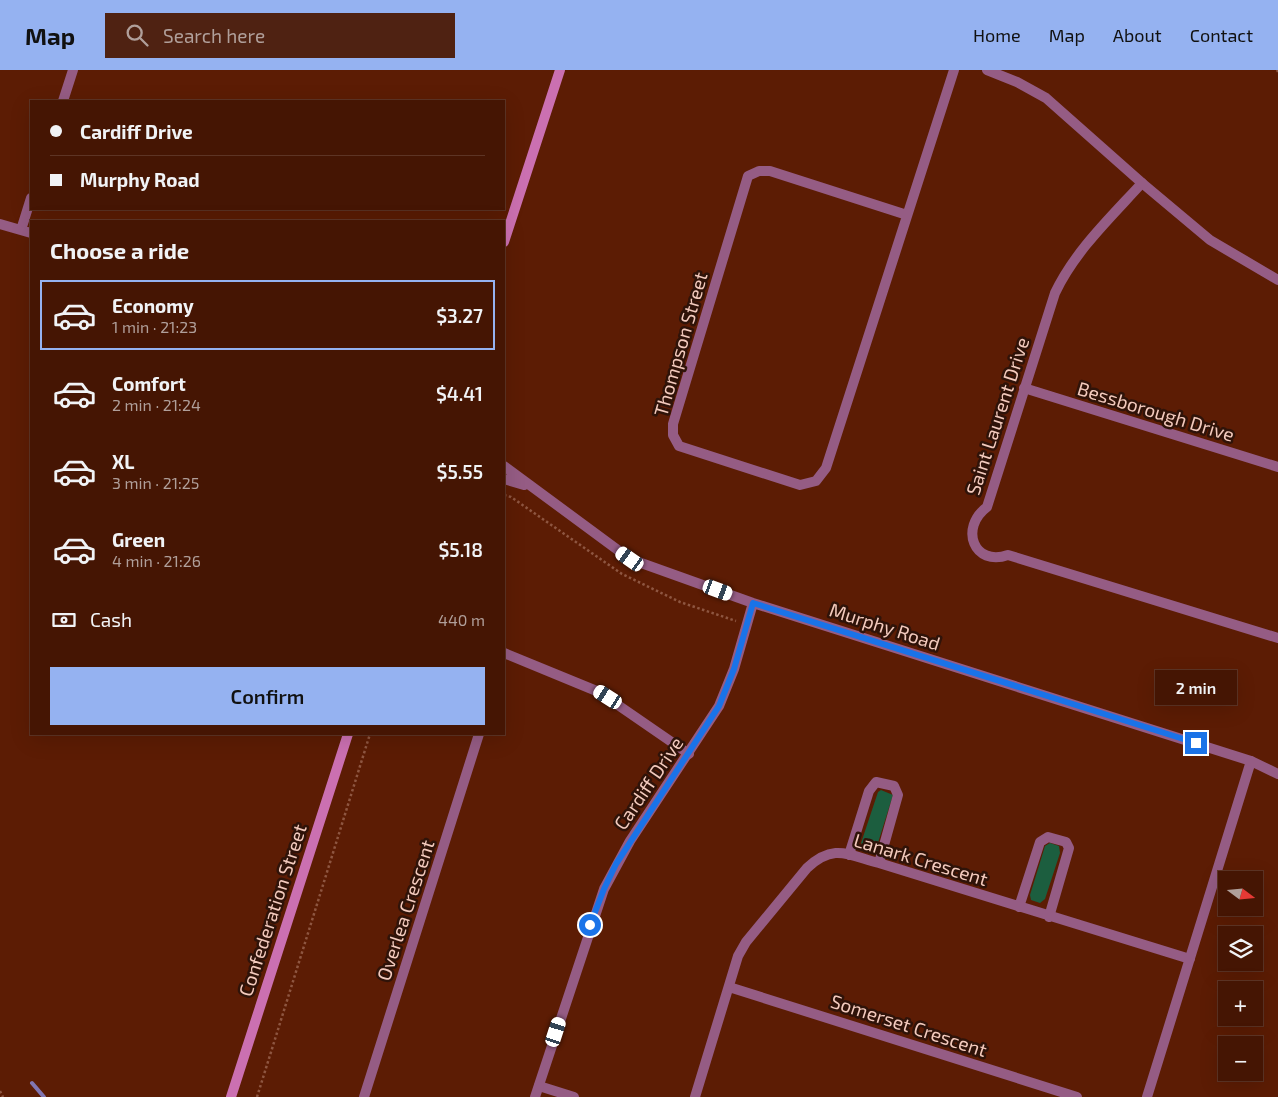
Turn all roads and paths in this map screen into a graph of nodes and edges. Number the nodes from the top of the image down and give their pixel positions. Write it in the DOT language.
graph roads {
  1 [pos="73,70"];
  2 [pos="560,70"];
  3 [pos="954,70"];
  4 [pos="987,70"];
  5 [pos="62,100"];
  6 [pos="1142,183"];
  7 [pos="30,201"];
  8 [pos="907,215"];
  9 [pos="0,224"];
  10 [pos="21,230"];
  11 [pos="30,233"];
  12 [pos="505,239"];
  13 [pos="1278,280"];
  14 [pos="1024,388"];
  15 [pos="505,467"];
  16 [pos="1278,467"];
  17 [pos="505,479"];
  18 [pos="530,486"];
  19 [pos="753,603"];
  20 [pos="1278,638"];
  21 [pos="505,653"];
  22 [pos="348,735"];
  23 [pos="370,735"];
  24 [pos="480,735"];
  25 [pos="689,754"];
  26 [pos="1251,760"];
  27 [pos="1278,774"];
  28 [pos="849,855"];
  29 [pos="879,863"];
  30 [pos="1019,907"];
  31 [pos="1049,917"];
  32 [pos="1190,959"];
  33 [pos="729,987"];
  34 [pos="539,1086"];
  35 [pos="0,1090"];
  36 [pos="4,1097"];
  37 [pos="231,1097"];
  38 [pos="257,1097"];
  39 [pos="364,1097"];
  40 [pos="535,1097"];
  41 [pos="574,1097"];
  42 [pos="695,1097"];
  43 [pos="1077,1097"];
  44 [pos="1147,1097"];
  1 -- 5 [label="street"];
  2 -- 12 [label="main road"];
  3 -- 8 [label="street, Thompson Street"];
  4 -- 6 [label="street"];
  6 -- 13 [label="street"];
  6 -- 14 [label="street, Saint Laurent Drive"];
  7 -- 10 [label="street"];
  8 -- 8 [label="street, Thompson Street"];
  9 -- 10 [label="street"];
  10 -- 11 [label="street"];
  14 -- 16 [label="street, Bessborough Drive"];
  14 -- 20 [label="street, Saint Laurent Drive"];
  15 -- 18 [label="street, Murphy Road"];
  17 -- 18 [label="street"];
  18 -- 19 [label="street, Murphy Road"];
  19 -- 25 [label="street, Cardiff Drive"];
  19 -- 26 [label="street, Murphy Road"];
  21 -- 25 [label="street"];
  22 -- 37 [label="main road, Confederation Street"];
  23 -- 38 [label="path"];
  24 -- 39 [label="street, Overlea Crescent"];
  25 -- 34 [label="street, Cardiff Drive"];
  26 -- 27 [label="street, Murphy Road"];
  26 -- 32 [label="street"];
  28 -- 29 [label="street, Lanark Crescent"];
  28 -- 29 [label="street"];
  28 -- 33 [label="street, Lanark Crescent"];
  29 -- 30 [label="street, Lanark Crescent"];
  30 -- 31 [label="street, Lanark Crescent"];
  30 -- 31 [label="street"];
  31 -- 32 [label="street, Lanark Crescent"];
  32 -- 44 [label="street"];
  33 -- 42 [label="street, Lanark Crescent"];
  33 -- 43 [label="street, Somerset Crescent"];
  34 -- 40 [label="street, Cardiff Drive"];
  34 -- 41 [label="street"];
  35 -- 36 [label="path"];
}
